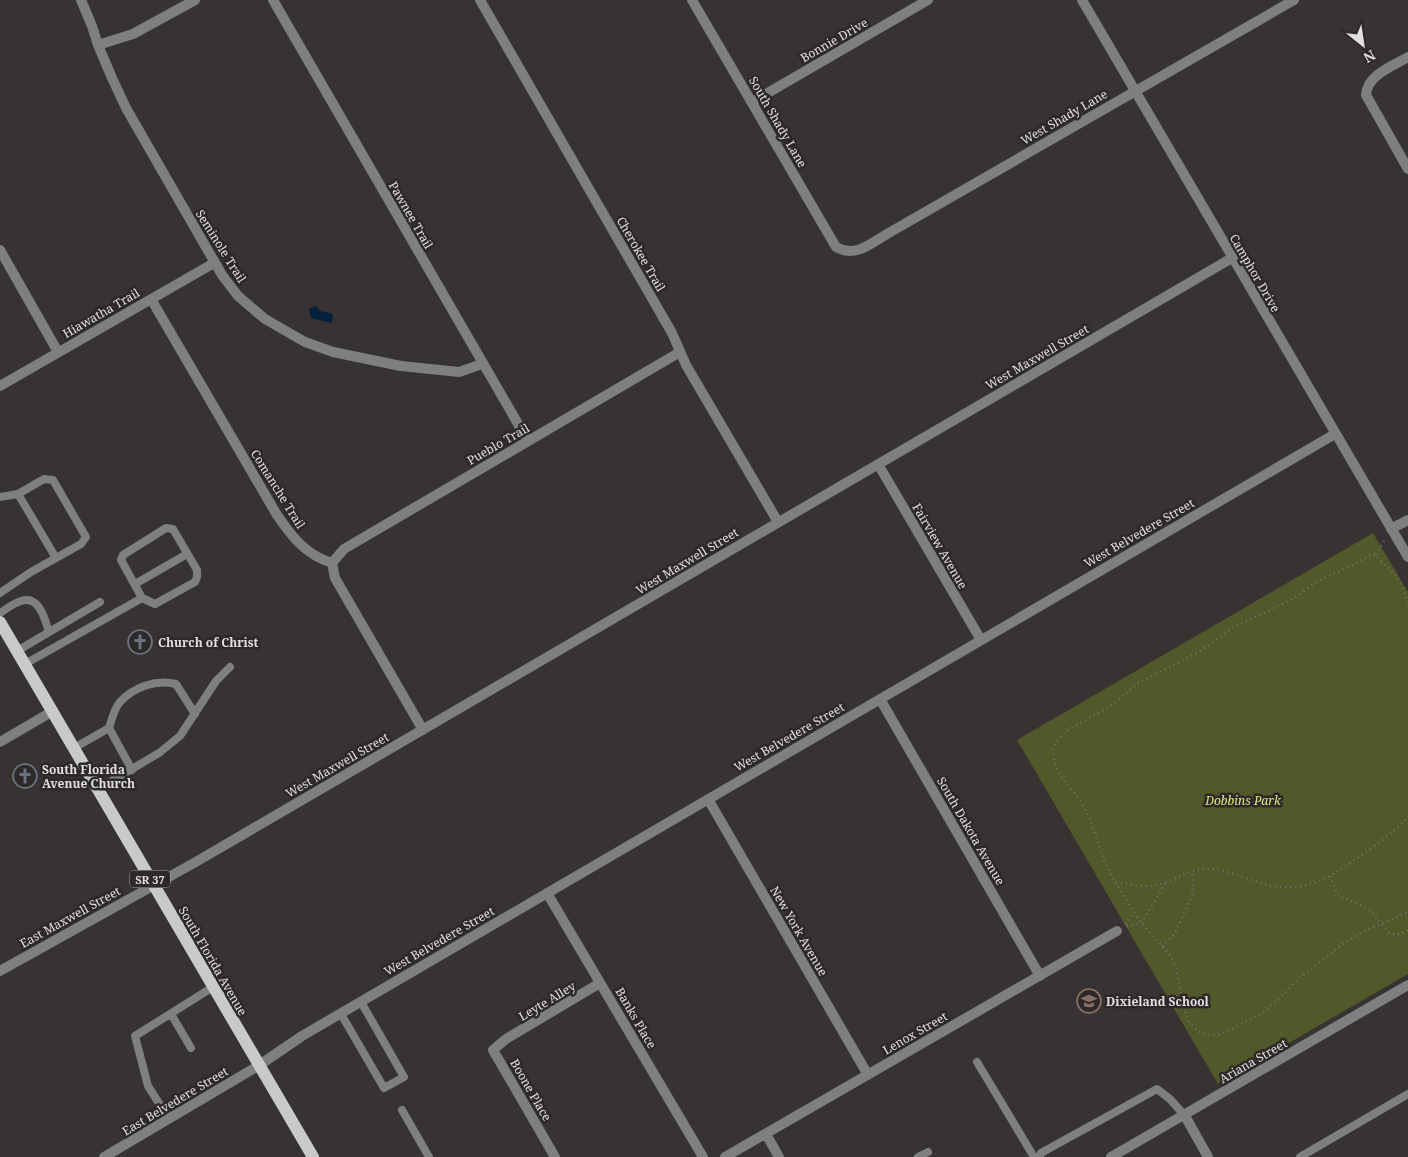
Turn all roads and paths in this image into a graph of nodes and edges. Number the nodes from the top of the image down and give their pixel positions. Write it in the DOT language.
graph roads {
  1 [pos="81,0"];
  2 [pos="195,0"];
  3 [pos="273,0"];
  4 [pos="480,0"];
  5 [pos="692,0"];
  6 [pos="928,0"];
  7 [pos="1082,0"];
  8 [pos="1294,0"];
  9 [pos="98,46"];
  10 [pos="1408,58"];
  11 [pos="1136,90"];
  12 [pos="752,102"];
  13 [pos="1408,169"];
  14 [pos="0,250"];
  15 [pos="846,252"];
  16 [pos="1232,258"];
  17 [pos="214,263"];
  18 [pos="151,299"];
  19 [pos="58,352"];
  20 [pos="680,352"];
  21 [pos="482,364"];
  22 [pos="0,386"];
  23 [pos="1335,434"];
  24 [pos="528,441"];
  25 [pos="878,464"];
  26 [pos="18,494"];
  27 [pos="0,497"];
  28 [pos="1408,520"];
  29 [pos="778,522"];
  30 [pos="1392,529"];
  31 [pos="187,554"];
  32 [pos="1376,555"];
  33 [pos="1408,557"];
  34 [pos="56,558"];
  35 [pos="332,563"];
  36 [pos="135,584"];
  37 [pos="0,594"];
  38 [pos="142,598"];
  39 [pos="100,602"];
  40 [pos="1408,603"];
  41 [pos="0,613"];
  42 [pos="0,622"];
  43 [pos="49,632"];
  44 [pos="981,640"];
  45 [pos="17,651"];
  46 [pos="25,664"];
  47 [pos="230,668"];
  48 [pos="880,699"];
  49 [pos="53,711"];
  50 [pos="195,714"];
  51 [pos="109,728"];
  52 [pos="423,730"];
  53 [pos="0,742"];
  54 [pos="74,748"];
  55 [pos="132,770"];
  56 [pos="98,789"];
  57 [pos="708,799"];
  58 [pos="1408,816"];
  59 [pos="1192,870"];
  60 [pos="1330,876"];
  61 [pos="1166,881"];
  62 [pos="1115,882"];
  63 [pos="153,884"];
  64 [pos="547,893"];
  65 [pos="1408,912"];
  66 [pos="1134,913"];
  67 [pos="1142,923"];
  68 [pos="1380,924"];
  69 [pos="1408,930"];
  70 [pos="1117,931"];
  71 [pos="1162,946"];
  72 [pos="0,971"];
  73 [pos="1040,976"];
  74 [pos="600,983"];
  75 [pos="1408,985"];
  76 [pos="213,987"];
  77 [pos="361,1002"];
  78 [pos="171,1014"];
  79 [pos="341,1014"];
  80 [pos="506,1040"];
  81 [pos="191,1048"];
  82 [pos="977,1062"];
  83 [pos="258,1066"];
  84 [pos="868,1075"];
  85 [pos="1408,1094"];
  86 [pos="402,1110"];
  87 [pos="1184,1116"];
  88 [pos="169,1119"];
  89 [pos="766,1134"];
  90 [pos="928,1152"];
  91 [pos="104,1157"];
  92 [pos="313,1157"];
  93 [pos="428,1157"];
  94 [pos="555,1157"];
  95 [pos="703,1157"];
  96 [pos="725,1157"];
  97 [pos="779,1157"];
  98 [pos="918,1157"];
  99 [pos="1034,1157"];
  100 [pos="1040,1157"];
  101 [pos="1111,1157"];
  102 [pos="1208,1157"];
  103 [pos="1300,1157"];
  1 -- 9 [label="street, Seminole Trail"];
  2 -- 9 [label="street"];
  3 -- 21 [label="street, Pawnee Trail"];
  4 -- 20 [label="street, Cherokee Trail"];
  5 -- 12 [label="street, South Shady Lane"];
  6 -- 12 [label="street, Bonnie Drive"];
  7 -- 11 [label="street, Camphor Drive"];
  8 -- 11 [label="street, West Shady Lane"];
  9 -- 17 [label="street, Seminole Trail"];
  10 -- 13 [label="street"];
  11 -- 15 [label="street, West Shady Lane"];
  11 -- 16 [label="street, Camphor Drive"];
  12 -- 15 [label="street, South Shady Lane"];
  14 -- 19 [label="street"];
  16 -- 23 [label="street, Camphor Drive"];
  16 -- 25 [label="street, West Maxwell Street"];
  17 -- 18 [label="street, Hiawatha Trail"];
  17 -- 21 [label="street, Seminole Trail"];
  18 -- 19 [label="street, Hiawatha Trail"];
  18 -- 35 [label="street, Comanche Trail"];
  19 -- 22 [label="street, Hiawatha Trail"];
  20 -- 24 [label="street, Pueblo Trail"];
  20 -- 29 [label="street, Cherokee Trail"];
  21 -- 24 [label="street, Pawnee Trail"];
  23 -- 30 [label="street, Camphor Drive"];
  23 -- 44 [label="street, West Belvedere Street"];
  24 -- 35 [label="street, Pueblo Trail"];
  25 -- 29 [label="street, West Maxwell Street"];
  25 -- 44 [label="street, Fairview Avenue"];
  26 -- 27 [label="lane"];
  26 -- 34 [label="lane"];
  26 -- 34 [label="lane"];
  28 -- 30 [label="street"];
  29 -- 52 [label="street, West Maxwell Street"];
  30 -- 32 [label="path"];
  30 -- 33 [label="street, Camphor Drive"];
  31 -- 36 [label="lane"];
  31 -- 36 [label="lane"];
  31 -- 38 [label="lane"];
  32 -- 40 [label="path"];
  32 -- 62 [label="path"];
  34 -- 37 [label="lane"];
  35 -- 52 [label="street"];
  36 -- 38 [label="lane"];
  38 -- 46 [label="lane"];
  39 -- 43 [label="lane"];
  41 -- 43 [label="lane"];
  42 -- 45 [label="main road, South Florida Avenue / SR 37"];
  43 -- 45 [label="lane"];
  44 -- 48 [label="street, West Belvedere Street"];
  45 -- 46 [label="main road, South Florida Avenue / SR 37"];
  46 -- 49 [label="main road, South Florida Avenue / SR 37"];
  47 -- 50 [label="lane"];
  48 -- 57 [label="street, West Belvedere Street"];
  48 -- 73 [label="street, South Dakota Avenue"];
  49 -- 53 [label="street"];
  49 -- 54 [label="main road, South Florida Avenue / SR 37"];
  50 -- 51 [label="lane"];
  50 -- 55 [label="lane"];
  51 -- 54 [label="lane"];
  51 -- 55 [label="lane"];
  52 -- 63 [label="street, West Maxwell Street"];
  54 -- 56 [label="main road, South Florida Avenue / SR 37"];
  55 -- 56 [label="lane"];
  56 -- 63 [label="main road, South Florida Avenue / SR 37"];
  57 -- 64 [label="street, West Belvedere Street"];
  57 -- 84 [label="street, New York Avenue"];
  58 -- 60 [label="path"];
  59 -- 60 [label="path"];
  59 -- 61 [label="path"];
  59 -- 71 [label="path"];
  60 -- 68 [label="path"];
  61 -- 62 [label="path"];
  61 -- 67 [label="path"];
  62 -- 66 [label="path"];
  63 -- 72 [label="street, East Maxwell Street"];
  63 -- 76 [label="main road, South Florida Avenue / SR 37"];
  64 -- 74 [label="street, Banks Place"];
  64 -- 77 [label="street, West Belvedere Street"];
  65 -- 68 [label="path"];
  66 -- 67 [label="path"];
  66 -- 67 [label="path"];
  67 -- 71 [label="path"];
  68 -- 69 [label="path"];
  68 -- 71 [label="path"];
  70 -- 73 [label="street, Lenox Street"];
  73 -- 84 [label="street, Lenox Street"];
  74 -- 80 [label="street, Leyte Alley"];
  74 -- 95 [label="street, Banks Place"];
  75 -- 87 [label="street, Ariana Street"];
  76 -- 78 [label="lane"];
  76 -- 83 [label="main road, South Florida Avenue / SR 37"];
  77 -- 79 [label="street, West Belvedere Street"];
  77 -- 79 [label="lane"];
  78 -- 81 [label="lane"];
  78 -- 88 [label="lane"];
  79 -- 83 [label="street, West Belvedere Street"];
  80 -- 94 [label="street, Boone Place"];
  82 -- 99 [label="lane"];
  83 -- 88 [label="street, East Belvedere Street"];
  83 -- 92 [label="main road, South Florida Avenue / SR 37"];
  84 -- 89 [label="street, Lenox Street"];
  85 -- 103 [label="lane"];
  86 -- 93 [label="lane"];
  87 -- 100 [label="lane"];
  87 -- 101 [label="street, Ariana Street"];
  87 -- 102 [label="street"];
  88 -- 91 [label="street, East Belvedere Street"];
  89 -- 96 [label="street, Lenox Street"];
  89 -- 97 [label="street"];
  90 -- 98 [label="lane"];
}
